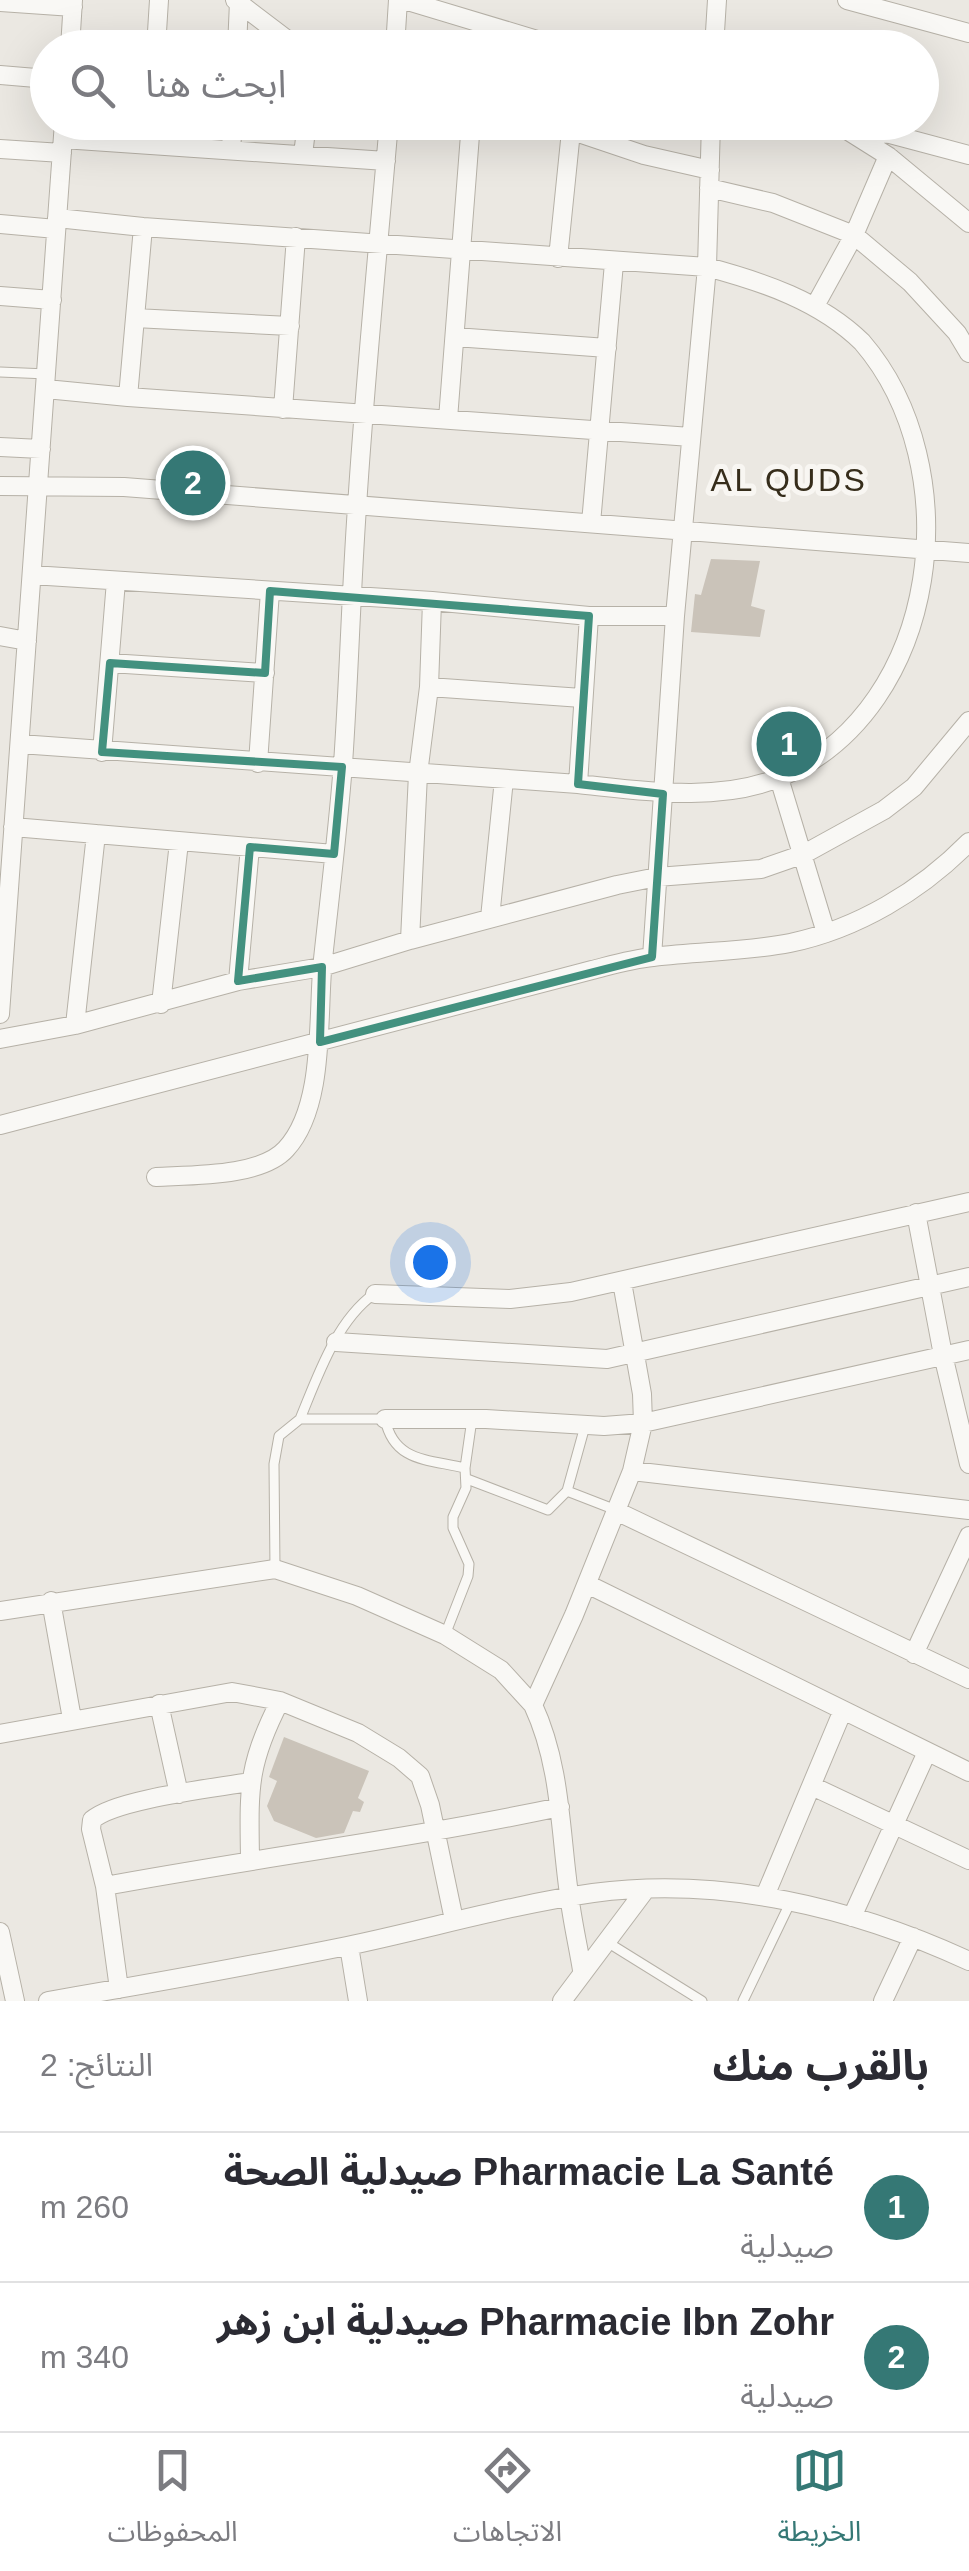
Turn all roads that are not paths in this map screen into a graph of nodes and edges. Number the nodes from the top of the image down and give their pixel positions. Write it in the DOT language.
graph roads {
  1 [pos="159,0"];
  2 [pos="401,0"];
  3 [pos="718,0"];
  4 [pos="847,0"];
  5 [pos="237,1"];
  6 [pos="0,2"];
  7 [pos="73,3"];
  8 [pos="912,9"];
  9 [pos="71,30"];
  10 [pos="157,30"];
  11 [pos="236,30"];
  12 [pos="275,30"];
  13 [pos="397,30"];
  14 [pos="503,30"];
  15 [pos="716,30"];
  16 [pos="969,33"];
  17 [pos="0,75"];
  18 [pos="30,78"];
  19 [pos="52,140"];
  20 [pos="63,140"];
  21 [pos="92,140"];
  22 [pos="149,140"];
  23 [pos="232,140"];
  24 [pos="305,140"];
  25 [pos="388,140"];
  26 [pos="470,140"];
  27 [pos="570,140"];
  28 [pos="598,140"];
  29 [pos="711,140"];
  30 [pos="862,140"];
  31 [pos="913,140"];
  32 [pos="149,144"];
  33 [pos="0,149"];
  34 [pos="232,150"];
  35 [pos="303,155"];
  36 [pos="969,155"];
  37 [pos="888,156"];
  38 [pos="386,160"];
  39 [pos="709,179"];
  40 [pos="969,223"];
  41 [pos="0,224"];
  42 [pos="56,224"];
  43 [pos="143,227"];
  44 [pos="854,236"];
  45 [pos="296,237"];
  46 [pos="378,244"];
  47 [pos="462,250"];
  48 [pos="558,258"];
  49 [pos="614,263"];
  50 [pos="707,267"];
  51 [pos="0,296"];
  52 [pos="52,300"];
  53 [pos="816,306"];
  54 [pos="134,318"];
  55 [pos="290,326"];
  56 [pos="455,337"];
  57 [pos="608,348"];
  58 [pos="969,353"];
  59 [pos="0,372"];
  60 [pos="46,381"];
  61 [pos="128,397"];
  62 [pos="283,408"];
  63 [pos="366,413"];
  64 [pos="448,420"];
  65 [pos="601,432"];
  66 [pos="692,437"];
  67 [pos="0,447"];
  68 [pos="41,449"];
  69 [pos="0,486"];
  70 [pos="40,486"];
  71 [pos="357,506"];
  72 [pos="591,523"];
  73 [pos="683,529"];
  74 [pos="936,550"];
  75 [pos="969,553"];
  76 [pos="32,575"];
  77 [pos="116,581"];
  78 [pos="270,591"];
  79 [pos="354,597"];
  80 [pos="432,601"];
  81 [pos="589,616"];
  82 [pos="675,616"];
  83 [pos="0,636"];
  84 [pos="26,640"];
  85 [pos="110,662"];
  86 [pos="264,673"];
  87 [pos="429,687"];
  88 [pos="582,698"];
  89 [pos="0,709"];
  90 [pos="21,711"];
  91 [pos="969,721"];
  92 [pos="20,744"];
  93 [pos="102,752"];
  94 [pos="258,763"];
  95 [pos="342,767"];
  96 [pos="418,774"];
  97 [pos="778,778"];
  98 [pos="504,779"];
  99 [pos="8,784"];
  100 [pos="578,784"];
  101 [pos="663,794"];
  102 [pos="14,828"];
  103 [pos="96,834"];
  104 [pos="178,842"];
  105 [pos="969,842"];
  106 [pos="250,848"];
  107 [pos="334,854"];
  108 [pos="804,854"];
  109 [pos="6,856"];
  110 [pos="657,877"];
  111 [pos="490,918"];
  112 [pos="826,933"];
  113 [pos="410,940"];
  114 [pos="652,957"];
  115 [pos="322,967"];
  116 [pos="238,981"];
  117 [pos="1,989"];
  118 [pos="161,1004"];
  119 [pos="0,1014"];
  120 [pos="76,1026"];
  121 [pos="0,1039"];
  122 [pos="320,1042"];
  123 [pos="0,1126"];
  124 [pos="156,1177"];
  125 [pos="969,1202"];
  126 [pos="916,1213"];
  127 [pos="969,1276"];
  128 [pos="622,1282"];
  129 [pos="930,1286"];
  130 [pos="375,1294"];
  131 [pos="336,1342"];
  132 [pos="969,1350"];
  133 [pos="636,1351"];
  134 [pos="943,1355"];
  135 [pos="385,1419"];
  136 [pos="472,1419"];
  137 [pos="300,1420"];
  138 [pos="642,1423"];
  139 [pos="585,1425"];
  140 [pos="969,1464"];
  141 [pos="632,1471"];
  142 [pos="466,1473"];
  143 [pos="567,1491"];
  144 [pos="969,1510"];
  145 [pos="616,1511"];
  146 [pos="969,1536"];
  147 [pos="276,1568"];
  148 [pos="587,1584"];
  149 [pos="51,1601"];
  150 [pos="0,1611"];
  151 [pos="445,1636"];
  152 [pos="914,1654"];
  153 [pos="969,1680"];
  154 [pos="280,1701"];
  155 [pos="159,1704"];
  156 [pos="534,1705"];
  157 [pos="842,1710"];
  158 [pos="72,1720"];
  159 [pos="0,1734"];
  160 [pos="927,1752"];
  161 [pos="969,1772"];
  162 [pos="249,1782"];
  163 [pos="812,1786"];
  164 [pos="179,1794"];
  165 [pos="560,1806"];
  166 [pos="892,1825"];
  167 [pos="434,1831"];
  168 [pos="250,1858"];
  169 [pos="969,1860"];
  170 [pos="105,1886"];
  171 [pos="646,1889"];
  172 [pos="765,1896"];
  173 [pos="569,1897"];
  174 [pos="790,1902"];
  175 [pos="852,1917"];
  176 [pos="454,1920"];
  177 [pos="0,1932"];
  178 [pos="913,1937"];
  179 [pos="605,1941"];
  180 [pos="349,1946"];
  181 [pos="969,1961"];
  182 [pos="582,1970"];
  183 [pos="119,1993"];
  184 [pos="15,2001"];
  185 [pos="48,2001"];
  186 [pos="358,2001"];
  187 [pos="562,2001"];
  188 [pos="702,2001"];
  189 [pos="743,2001"];
  190 [pos="884,2001"];
  1 -- 10 [label="street"];
  2 -- 13 [label="street"];
  2 -- 14 [label="street"];
  3 -- 15 [label="street"];
  4 -- 8 [label="street"];
  5 -- 11 [label="street"];
  5 -- 12 [label="street"];
  6 -- 7 [label="street"];
  7 -- 9 [label="street"];
  8 -- 16 [label="street"];
  17 -- 18 [label="street"];
  19 -- 33 [label="street"];
  20 -- 42 [label="street"];
  21 -- 32 [label="street"];
  22 -- 32 [label="street"];
  23 -- 34 [label="street"];
  24 -- 35 [label="street"];
  25 -- 38 [label="street"];
  26 -- 47 [label="street"];
  27 -- 48 [label="street"];
  28 -- 39 [label="street"];
  29 -- 39 [label="street"];
  30 -- 37 [label="street"];
  31 -- 36 [label="street"];
  32 -- 34 [label="street"];
  34 -- 35 [label="street"];
  35 -- 38 [label="street"];
  37 -- 40 [label="street"];
  37 -- 44 [label="street"];
  38 -- 46 [label="street"];
  39 -- 44 [label="street"];
  39 -- 50 [label="street"];
  41 -- 42 [label="street"];
  42 -- 43 [label="street"];
  42 -- 52 [label="street"];
  43 -- 45 [label="street"];
  43 -- 54 [label="street"];
  44 -- 53 [label="street"];
  44 -- 58 [label="street"];
  45 -- 46 [label="street"];
  45 -- 55 [label="street"];
  46 -- 47 [label="street"];
  46 -- 63 [label="street"];
  47 -- 48 [label="street"];
  47 -- 56 [label="street"];
  48 -- 49 [label="street"];
  49 -- 50 [label="street"];
  49 -- 57 [label="street"];
  50 -- 53 [label="street"];
  50 -- 66 [label="street"];
  51 -- 52 [label="street"];
  52 -- 60 [label="street"];
  53 -- 74 [label="street"];
  54 -- 55 [label="street"];
  54 -- 61 [label="street"];
  55 -- 62 [label="street"];
  56 -- 57 [label="street"];
  56 -- 64 [label="street"];
  57 -- 65 [label="street"];
  59 -- 60 [label="lane"];
  60 -- 61 [label="street"];
  60 -- 68 [label="street"];
  61 -- 62 [label="street"];
  62 -- 63 [label="street"];
  63 -- 64 [label="street"];
  63 -- 71 [label="street"];
  64 -- 65 [label="street"];
  65 -- 66 [label="street"];
  65 -- 72 [label="street"];
  66 -- 73 [label="street"];
  67 -- 68 [label="street"];
  68 -- 70 [label="street"];
  69 -- 70 [label="street"];
  70 -- 71 [label="street"];
  70 -- 76 [label="street"];
  71 -- 72 [label="street"];
  71 -- 79 [label="street"];
  72 -- 73 [label="street"];
  73 -- 74 [label="street"];
  73 -- 82 [label="street"];
  74 -- 75 [label="street"];
  74 -- 97 [label="street"];
  76 -- 77 [label="street"];
  76 -- 84 [label="street"];
  77 -- 78 [label="street"];
  77 -- 85 [label="street"];
  78 -- 79 [label="street"];
  78 -- 86 [label="street"];
  79 -- 80 [label="street"];
  79 -- 95 [label="street"];
  80 -- 81 [label="street"];
  80 -- 87 [label="street"];
  81 -- 82 [label="street"];
  81 -- 88 [label="street"];
  82 -- 101 [label="street"];
  83 -- 84 [label="street"];
  84 -- 90 [label="street"];
  85 -- 86 [label="street"];
  85 -- 93 [label="street"];
  86 -- 94 [label="street"];
  87 -- 88 [label="street"];
  87 -- 96 [label="street"];
  88 -- 100 [label="street"];
  89 -- 90 [label="street"];
  90 -- 92 [label="street"];
  91 -- 108 [label="street"];
  92 -- 93 [label="street"];
  92 -- 99 [label="street"];
  93 -- 94 [label="street"];
  94 -- 95 [label="street"];
  95 -- 96 [label="street"];
  95 -- 107 [label="street"];
  96 -- 98 [label="street"];
  96 -- 113 [label="street"];
  97 -- 101 [label="street"];
  97 -- 108 [label="street"];
  98 -- 100 [label="street"];
  98 -- 111 [label="street"];
  99 -- 102 [label="street"];
  100 -- 101 [label="street"];
  101 -- 110 [label="street"];
  102 -- 103 [label="street"];
  102 -- 109 [label="street"];
  103 -- 104 [label="street"];
  103 -- 120 [label="street"];
  104 -- 106 [label="street"];
  104 -- 118 [label="street"];
  105 -- 112 [label="street"];
  106 -- 107 [label="street"];
  106 -- 116 [label="street"];
  107 -- 115 [label="street"];
  108 -- 110 [label="street"];
  108 -- 112 [label="street"];
  109 -- 117 [label="street"];
  110 -- 111 [label="street"];
  110 -- 114 [label="street"];
  111 -- 113 [label="street"];
  112 -- 114 [label="street"];
  113 -- 115 [label="street"];
  114 -- 122 [label="street"];
  115 -- 116 [label="street"];
  115 -- 122 [label="street"];
  116 -- 118 [label="street"];
  117 -- 119 [label="street"];
  118 -- 120 [label="street"];
  120 -- 121 [label="street"];
  122 -- 123 [label="street"];
  122 -- 124 [label="street"];
  125 -- 126 [label="street"];
  126 -- 128 [label="street"];
  126 -- 129 [label="street"];
  127 -- 129 [label="street"];
  128 -- 130 [label="street"];
  128 -- 133 [label="street"];
  129 -- 133 [label="street"];
  129 -- 134 [label="street"];
  130 -- 131 [label="lane"];
  131 -- 133 [label="street"];
  131 -- 137 [label="lane"];
  132 -- 134 [label="street"];
  133 -- 138 [label="street"];
  134 -- 138 [label="street"];
  134 -- 140 [label="street"];
  135 -- 136 [label="street"];
  135 -- 137 [label="lane"];
  135 -- 142 [label="lane"];
  136 -- 139 [label="street"];
  136 -- 142 [label="lane"];
  137 -- 147 [label="lane"];
  138 -- 139 [label="street"];
  138 -- 141 [label="street"];
  139 -- 143 [label="lane"];
  141 -- 144 [label="street"];
  141 -- 145 [label="street"];
  142 -- 143 [label="lane"];
  142 -- 151 [label="lane"];
  143 -- 145 [label="lane"];
  145 -- 148 [label="street"];
  145 -- 152 [label="street"];
  146 -- 152 [label="street"];
  147 -- 149 [label="street"];
  147 -- 151 [label="street"];
  148 -- 156 [label="street"];
  148 -- 157 [label="street"];
  149 -- 150 [label="street"];
  149 -- 158 [label="street"];
  151 -- 156 [label="street"];
  152 -- 153 [label="street"];
  154 -- 155 [label="street"];
  154 -- 162 [label="street"];
  154 -- 167 [label="street"];
  155 -- 158 [label="street"];
  155 -- 164 [label="street"];
  156 -- 165 [label="street"];
  157 -- 160 [label="street"];
  157 -- 163 [label="street"];
  158 -- 159 [label="street"];
  160 -- 161 [label="street"];
  160 -- 166 [label="street"];
  162 -- 164 [label="street"];
  162 -- 168 [label="street"];
  163 -- 166 [label="street"];
  163 -- 172 [label="street"];
  164 -- 170 [label="street"];
  165 -- 167 [label="street"];
  165 -- 173 [label="street"];
  166 -- 169 [label="street"];
  166 -- 175 [label="street"];
  167 -- 168 [label="street"];
  167 -- 176 [label="street"];
  168 -- 170 [label="street"];
  170 -- 183 [label="street"];
  171 -- 172 [label="street"];
  171 -- 173 [label="street"];
  171 -- 179 [label="street"];
  172 -- 174 [label="street"];
  173 -- 176 [label="street"];
  173 -- 182 [label="street"];
  174 -- 175 [label="street"];
  174 -- 189 [label="lane"];
  175 -- 178 [label="street"];
  176 -- 180 [label="street"];
  177 -- 184 [label="street"];
  178 -- 181 [label="street"];
  178 -- 190 [label="street"];
  179 -- 182 [label="street"];
  179 -- 188 [label="lane"];
  180 -- 183 [label="street"];
  180 -- 186 [label="street"];
  182 -- 187 [label="street"];
  183 -- 185 [label="street"];
}
